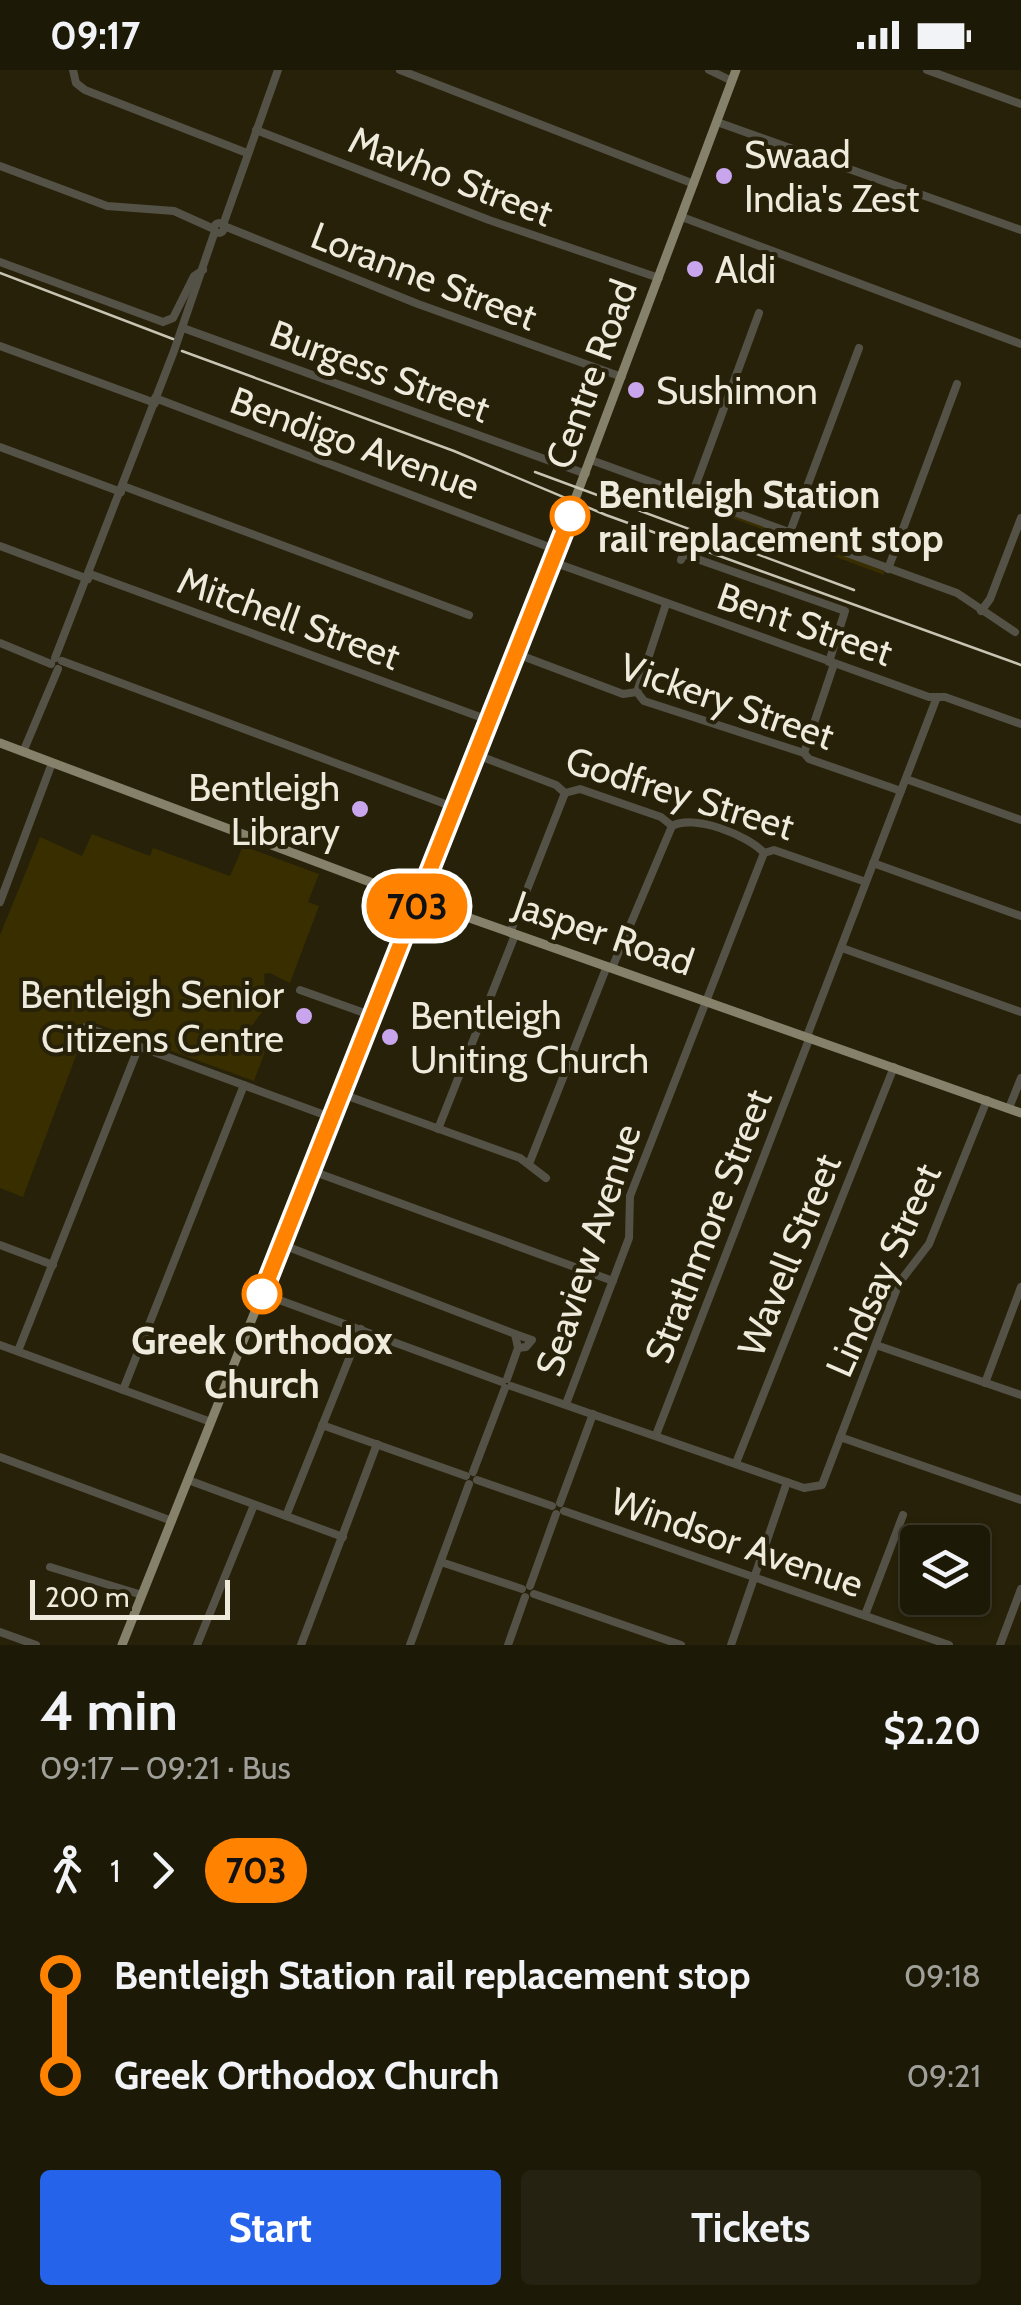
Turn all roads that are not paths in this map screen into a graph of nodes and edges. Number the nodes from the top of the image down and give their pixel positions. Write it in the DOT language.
graph roads {
  1 [pos="73,70"];
  2 [pos="278,70"];
  3 [pos="400,70"];
  4 [pos="709,70"];
  5 [pos="927,70"];
  6 [pos="734,76"];
  7 [pos="1021,104"];
  8 [pos="718,120"];
  9 [pos="256,130"];
  10 [pos="247,153"];
  11 [pos="0,166"];
  12 [pos="695,181"];
  13 [pos="680,220"];
  14 [pos="219,228"];
  15 [pos="1021,230"];
  16 [pos="0,262"];
  17 [pos="203,270"];
  18 [pos="657,281"];
  19 [pos="760,313"];
  20 [pos="183,328"];
  21 [pos="1021,344"];
  22 [pos="0,346"];
  23 [pos="858,348"];
  24 [pos="621,380"];
  25 [pos="957,384"];
  26 [pos="155,401"];
  27 [pos="0,447"];
  28 [pos="592,458"];
  29 [pos="584,479"];
  30 [pos="122,489"];
  31 [pos="692,495"];
  32 [pos="1021,518"];
  33 [pos="790,532"];
  34 [pos="0,546"];
  35 [pos="558,548"];
  36 [pos="681,560"];
  37 [pos="552,564"];
  38 [pos="888,569"];
  39 [pos="89,576"];
  40 [pos="666,604"];
  41 [pos="979,612"];
  42 [pos="469,615"];
  43 [pos="1018,633"];
  44 [pos="0,643"];
  45 [pos="516,656"];
  46 [pos="57,663"];
  47 [pos="832,663"];
  48 [pos="636,692"];
  49 [pos="938,696"];
  50 [pos="490,723"];
  51 [pos="1021,724"];
  52 [pos="0,743"];
  53 [pos="23,752"];
  54 [pos="804,753"];
  55 [pos="478,755"];
  56 [pos="52,763"];
  57 [pos="906,779"];
  58 [pos="901,791"];
  59 [pos="566,792"];
  60 [pos="455,810"];
  61 [pos="1021,820"];
  62 [pos="672,826"];
  63 [pos="764,853"];
  64 [pos="874,863"];
  65 [pos="866,882"];
  66 [pos="420,901"];
  67 [pos="0,902"];
  68 [pos="1021,916"];
  69 [pos="513,934"];
  70 [pos="842,948"];
  71 [pos="610,967"];
  72 [pos="300,990"];
  73 [pos="707,1001"];
  74 [pos="1021,1012"];
  75 [pos="373,1016"];
  76 [pos="86,1028"];
  77 [pos="809,1037"];
  78 [pos="139,1046"];
  79 [pos="894,1067"];
  80 [pos="1021,1078"];
  81 [pos="244,1086"];
  82 [pos="342,1094"];
  83 [pos="987,1100"];
  84 [pos="1010,1108"];
  85 [pos="1021,1112"];
  86 [pos="333,1118"];
  87 [pos="438,1129"];
  88 [pos="529,1164"];
  89 [pos="312,1171"];
  90 [pos="546,1178"];
  91 [pos="282,1244"];
  92 [pos="0,1245"];
  93 [pos="52,1265"];
  94 [pos="613,1281"];
  95 [pos="1020,1292"];
  96 [pos="262,1294"];
  97 [pos="361,1329"];
  98 [pos="0,1344"];
  99 [pos="876,1345"];
  100 [pos="18,1351"];
  101 [pos="984,1382"];
  102 [pos="506,1384"];
  103 [pos="123,1390"];
  104 [pos="1021,1395"];
  105 [pos="566,1404"];
  106 [pos="593,1414"];
  107 [pos="211,1422"];
  108 [pos="322,1425"];
  109 [pos="656,1435"];
  110 [pos="840,1437"];
  111 [pos="377,1444"];
  112 [pos="0,1457"];
  113 [pos="736,1463"];
  114 [pos="471,1478"];
  115 [pos="188,1480"];
  116 [pos="787,1482"];
  117 [pos="1021,1500"];
  118 [pos="254,1505"];
  119 [pos="558,1509"];
  120 [pos="903,1514"];
  121 [pos="286,1516"];
  122 [pos="172,1521"];
  123 [pos="344,1537"];
  124 [pos="441,1562"];
  125 [pos="50,1567"];
  126 [pos="754,1576"];
  127 [pos="1021,1589"];
  128 [pos="528,1592"];
  129 [pos="142,1594"];
  130 [pos="865,1616"];
  131 [pos="0,1632"];
  132 [pos="36,1645"];
  133 [pos="122,1645"];
  134 [pos="198,1645"];
  135 [pos="301,1645"];
  136 [pos="410,1645"];
  137 [pos="508,1645"];
  138 [pos="681,1645"];
  139 [pos="731,1645"];
  140 [pos="949,1645"];
  141 [pos="1000,1645"];
  1 -- 10 [label="street"];
  2 -- 9 [label="street"];
  3 -- 12 [label="street"];
  4 -- 6 [label="street"];
  5 -- 7 [label="street"];
  6 -- 8 [label="main road, Centre Road"];
  8 -- 12 [label="main road, Centre Road"];
  8 -- 15 [label="street"];
  9 -- 10 [label="street"];
  9 -- 18 [label="street, Mavho Street"];
  10 -- 14 [label="street"];
  11 -- 14 [label="street"];
  12 -- 13 [label="main road, Centre Road"];
  13 -- 18 [label="main road, Centre Road"];
  13 -- 21 [label="street"];
  14 -- 17 [label="street"];
  14 -- 24 [label="street, Loranne Street"];
  16 -- 17 [label="street"];
  17 -- 20 [label="street"];
  18 -- 24 [label="main road, Centre Road"];
  19 -- 31 [label="street"];
  20 -- 26 [label="street"];
  20 -- 29 [label="street, Burgess Street"];
  22 -- 26 [label="street, Bendigo Avenue"];
  23 -- 33 [label="street"];
  24 -- 28 [label="main road, Centre Road"];
  25 -- 38 [label="street"];
  26 -- 30 [label="street"];
  26 -- 35 [label="street, Bendigo Avenue"];
  27 -- 30 [label="street"];
  28 -- 29 [label="main road, Centre Road"];
  28 -- 31 [label="street"];
  29 -- 35 [label="main road, Centre Road"];
  30 -- 39 [label="street"];
  30 -- 42 [label="street"];
  31 -- 33 [label="street"];
  32 -- 41 [label="street"];
  33 -- 38 [label="street"];
  34 -- 39 [label="street, Mitchell Street"];
  35 -- 37 [label="main road, Centre Road"];
  36 -- 47 [label="street"];
  37 -- 40 [label="street, Bent Street"];
  37 -- 45 [label="main road, Centre Road"];
  38 -- 41 [label="street"];
  39 -- 46 [label="street"];
  39 -- 50 [label="street, Mitchell Street"];
  40 -- 47 [label="street, Bent Street"];
  40 -- 48 [label="street"];
  41 -- 43 [label="street"];
  44 -- 46 [label="street"];
  45 -- 48 [label="street, Vickery Street"];
  45 -- 50 [label="main road, Centre Road"];
  46 -- 53 [label="street"];
  46 -- 60 [label="street"];
  47 -- 49 [label="street, Bent Street"];
  47 -- 54 [label="street"];
  48 -- 54 [label="street, Vickery Street"];
  49 -- 51 [label="street, Bent Street"];
  49 -- 57 [label="street, Strathmore Street"];
  50 -- 55 [label="main road, Centre Road"];
  52 -- 53 [label="main road, Jasper Road"];
  53 -- 56 [label="main road, Jasper Road"];
  54 -- 58 [label="street, Vickery Street"];
  55 -- 59 [label="street, Godfrey Street"];
  55 -- 60 [label="main road, Centre Road"];
  56 -- 66 [label="main road, Jasper Road"];
  56 -- 67 [label="street"];
  57 -- 58 [label="street, Strathmore Street"];
  57 -- 61 [label="street"];
  58 -- 64 [label="street, Strathmore Street"];
  59 -- 62 [label="street, Godfrey Street"];
  59 -- 69 [label="street"];
  60 -- 66 [label="main road, Centre Road"];
  62 -- 63 [label="street, Godfrey Street"];
  62 -- 71 [label="street"];
  63 -- 65 [label="street, Godfrey Street"];
  63 -- 73 [label="street, Seaview Avenue"];
  64 -- 65 [label="street, Strathmore Street"];
  64 -- 68 [label="street"];
  65 -- 70 [label="street, Strathmore Street"];
  66 -- 69 [label="main road, Jasper Road"];
  66 -- 75 [label="main road, Centre Road"];
  69 -- 71 [label="main road, Jasper Road"];
  69 -- 87 [label="street"];
  70 -- 74 [label="street"];
  70 -- 77 [label="street, Strathmore Street"];
  71 -- 73 [label="main road, Jasper Road"];
  71 -- 88 [label="street"];
  72 -- 75 [label="street"];
  73 -- 77 [label="main road, Jasper Road"];
  73 -- 94 [label="street, Seaview Avenue"];
  75 -- 82 [label="main road, Centre Road"];
  76 -- 78 [label="street"];
  77 -- 79 [label="main road, Jasper Road"];
  77 -- 109 [label="street, Strathmore Street"];
  78 -- 81 [label="street"];
  78 -- 93 [label="street"];
  79 -- 83 [label="main road, Jasper Road"];
  79 -- 113 [label="street, Wavell Street"];
  80 -- 84 [label="street"];
  81 -- 86 [label="street"];
  81 -- 103 [label="street"];
  82 -- 86 [label="main road, Centre Road"];
  82 -- 87 [label="street"];
  83 -- 84 [label="main road, Jasper Road"];
  83 -- 99 [label="street, Lindsay Street"];
  84 -- 85 [label="main road, Jasper Road"];
  86 -- 89 [label="main road, Centre Road"];
  87 -- 88 [label="street"];
  88 -- 90 [label="street"];
  89 -- 91 [label="main road, Centre Road"];
  89 -- 94 [label="street"];
  91 -- 96 [label="main road, Centre Road"];
  91 -- 102 [label="street"];
  92 -- 93 [label="street"];
  93 -- 100 [label="street"];
  94 -- 105 [label="street, Seaview Avenue"];
  95 -- 101 [label="street"];
  96 -- 97 [label="street"];
  96 -- 107 [label="main road, Centre Road"];
  97 -- 102 [label="street"];
  97 -- 108 [label="street"];
  98 -- 100 [label="street"];
  99 -- 101 [label="street"];
  99 -- 110 [label="street, Lindsay Street"];
  100 -- 103 [label="street"];
  101 -- 104 [label="street"];
  102 -- 105 [label="street"];
  102 -- 114 [label="street"];
  103 -- 107 [label="street"];
  105 -- 106 [label="street"];
  106 -- 109 [label="street"];
  106 -- 119 [label="street"];
  107 -- 115 [label="main road, Centre Road"];
  108 -- 111 [label="street, Windsor Avenue"];
  108 -- 121 [label="street"];
  109 -- 113 [label="street"];
  110 -- 116 [label="street, Lindsay Street"];
  110 -- 117 [label="street"];
  111 -- 114 [label="street, Windsor Avenue"];
  111 -- 123 [label="street"];
  112 -- 122 [label="street"];
  113 -- 116 [label="street"];
  114 -- 119 [label="street, Windsor Avenue"];
  114 -- 124 [label="street"];
  115 -- 118 [label="street"];
  115 -- 122 [label="main road, Centre Road"];
  116 -- 126 [label="street"];
  118 -- 121 [label="street"];
  118 -- 134 [label="street"];
  119 -- 126 [label="street, Windsor Avenue"];
  119 -- 128 [label="street"];
  120 -- 130 [label="street"];
  121 -- 123 [label="street"];
  122 -- 129 [label="main road, Centre Road"];
  123 -- 135 [label="street"];
  124 -- 128 [label="street"];
  124 -- 136 [label="street"];
  125 -- 129 [label="street"];
  126 -- 130 [label="street, Windsor Avenue"];
  126 -- 139 [label="street"];
  127 -- 141 [label="street"];
  128 -- 137 [label="street"];
  128 -- 138 [label="street"];
  129 -- 133 [label="main road, Centre Road"];
  130 -- 140 [label="street, Windsor Avenue"];
  131 -- 132 [label="street"];
}
